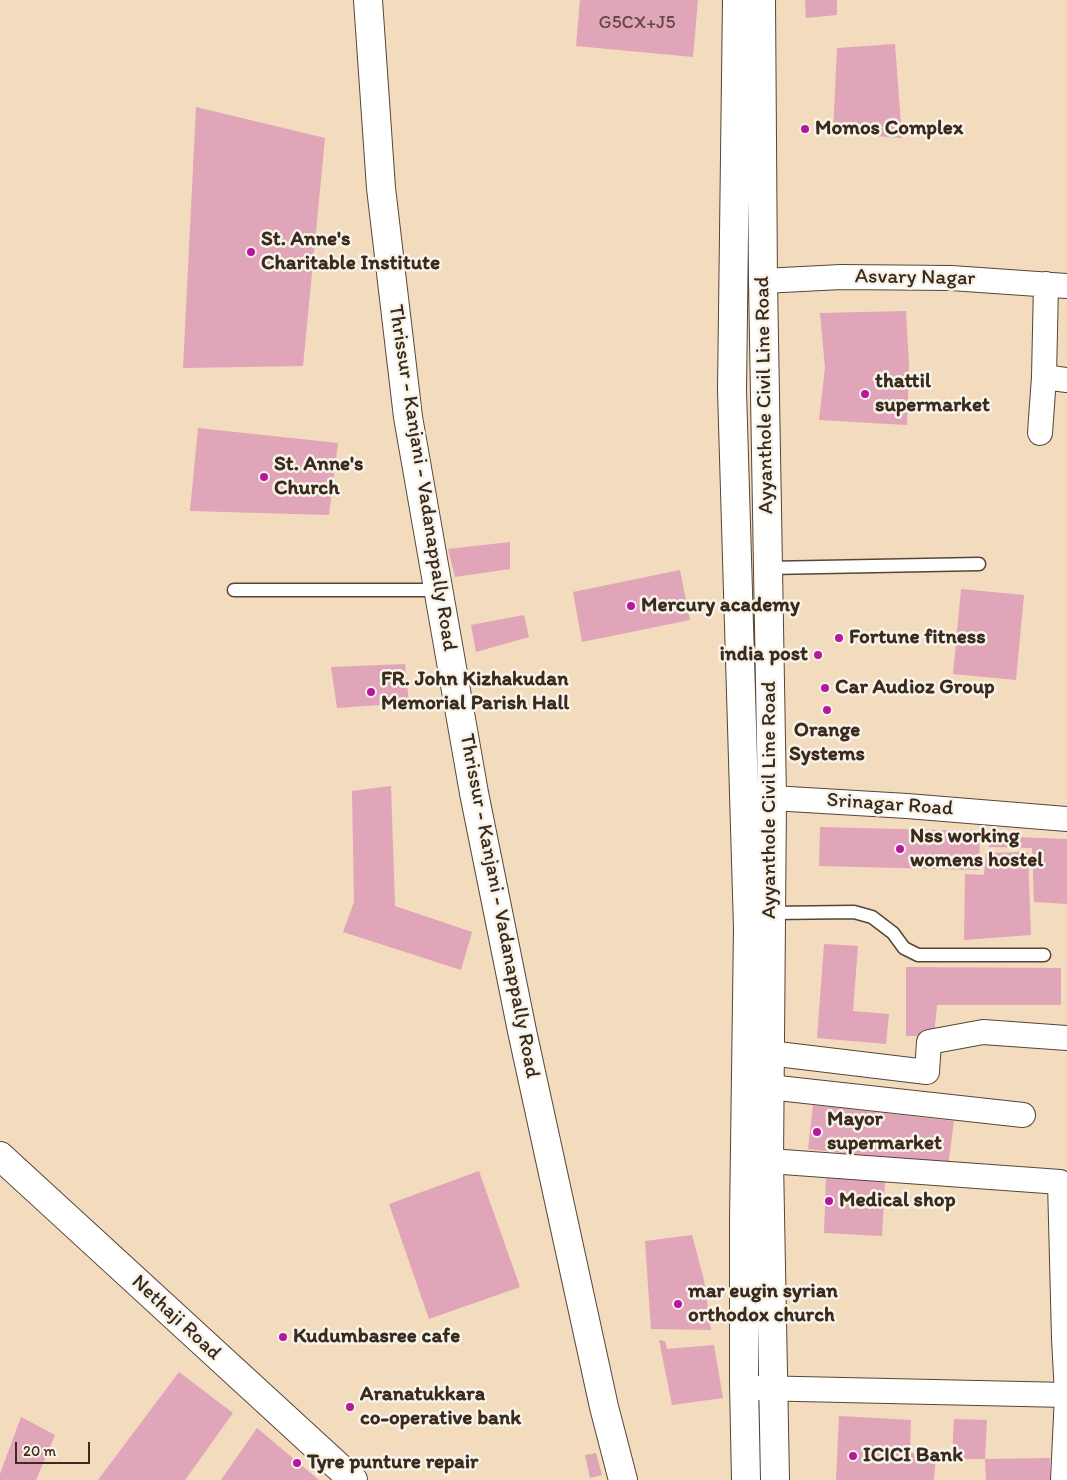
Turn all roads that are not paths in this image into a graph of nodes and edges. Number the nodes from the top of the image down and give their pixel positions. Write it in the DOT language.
graph roads {
  1 [pos="368,0"];
  2 [pos="737,0"];
  3 [pos="761,0"];
  4 [pos="763,281"];
  5 [pos="1057,285"];
  6 [pos="1044,377"];
  7 [pos="1067,380"];
  8 [pos="1040,433"];
  9 [pos="979,564"];
  10 [pos="768,568"];
  11 [pos="234,590"];
  12 [pos="438,590"];
  13 [pos="772,798"];
  14 [pos="1067,819"];
  15 [pos="770,913"];
  16 [pos="1044,955"];
  17 [pos="1067,1038"];
  18 [pos="769,1054"];
  19 [pos="769,1087"];
  20 [pos="1023,1115"];
  21 [pos="0,1156"];
  22 [pos="769,1161"];
  23 [pos="1063,1183"];
  24 [pos="744,1388"];
  25 [pos="774,1388"];
  26 [pos="1067,1395"];
  27 [pos="353,1480"];
  28 [pos="623,1480"];
  29 [pos="746,1480"];
  30 [pos="776,1480"];
  31 [pos="1063,1480"];
  1 -- 12 [label="main road, Thrissur - Kanjani - Vadanappally Road"];
  2 -- 24 [label="main road"];
  3 -- 4 [label="main road, Ayyanthole Civil Line Road"];
  4 -- 5 [label="street, Asvary Nagar"];
  4 -- 10 [label="main road, Ayyanthole Civil Line Road"];
  5 -- 6 [label="street"];
  6 -- 7 [label="street"];
  6 -- 8 [label="street"];
  9 -- 10 [label="lane"];
  10 -- 13 [label="main road, Ayyanthole Civil Line Road"];
  11 -- 12 [label="lane"];
  12 -- 28 [label="main road, Thrissur - Kanjani - Vadanappally Road"];
  13 -- 14 [label="street, Srinagar Road"];
  13 -- 15 [label="main road, Ayyanthole Civil Line Road"];
  15 -- 16 [label="lane"];
  15 -- 18 [label="main road, Ayyanthole Civil Line Road"];
  17 -- 18 [label="street"];
  18 -- 19 [label="main road, Ayyanthole Civil Line Road"];
  19 -- 20 [label="street"];
  19 -- 22 [label="main road, Ayyanthole Civil Line Road"];
  21 -- 27 [label="main road, Nethaji Road"];
  22 -- 23 [label="street"];
  22 -- 25 [label="main road, Ayyanthole Civil Line Road"];
  23 -- 26 [label="street"];
  24 -- 25 [label="street"];
  24 -- 29 [label="main road"];
  25 -- 26 [label="street"];
  25 -- 30 [label="main road, Ayyanthole Civil Line Road"];
  26 -- 31 [label="street"];
}
